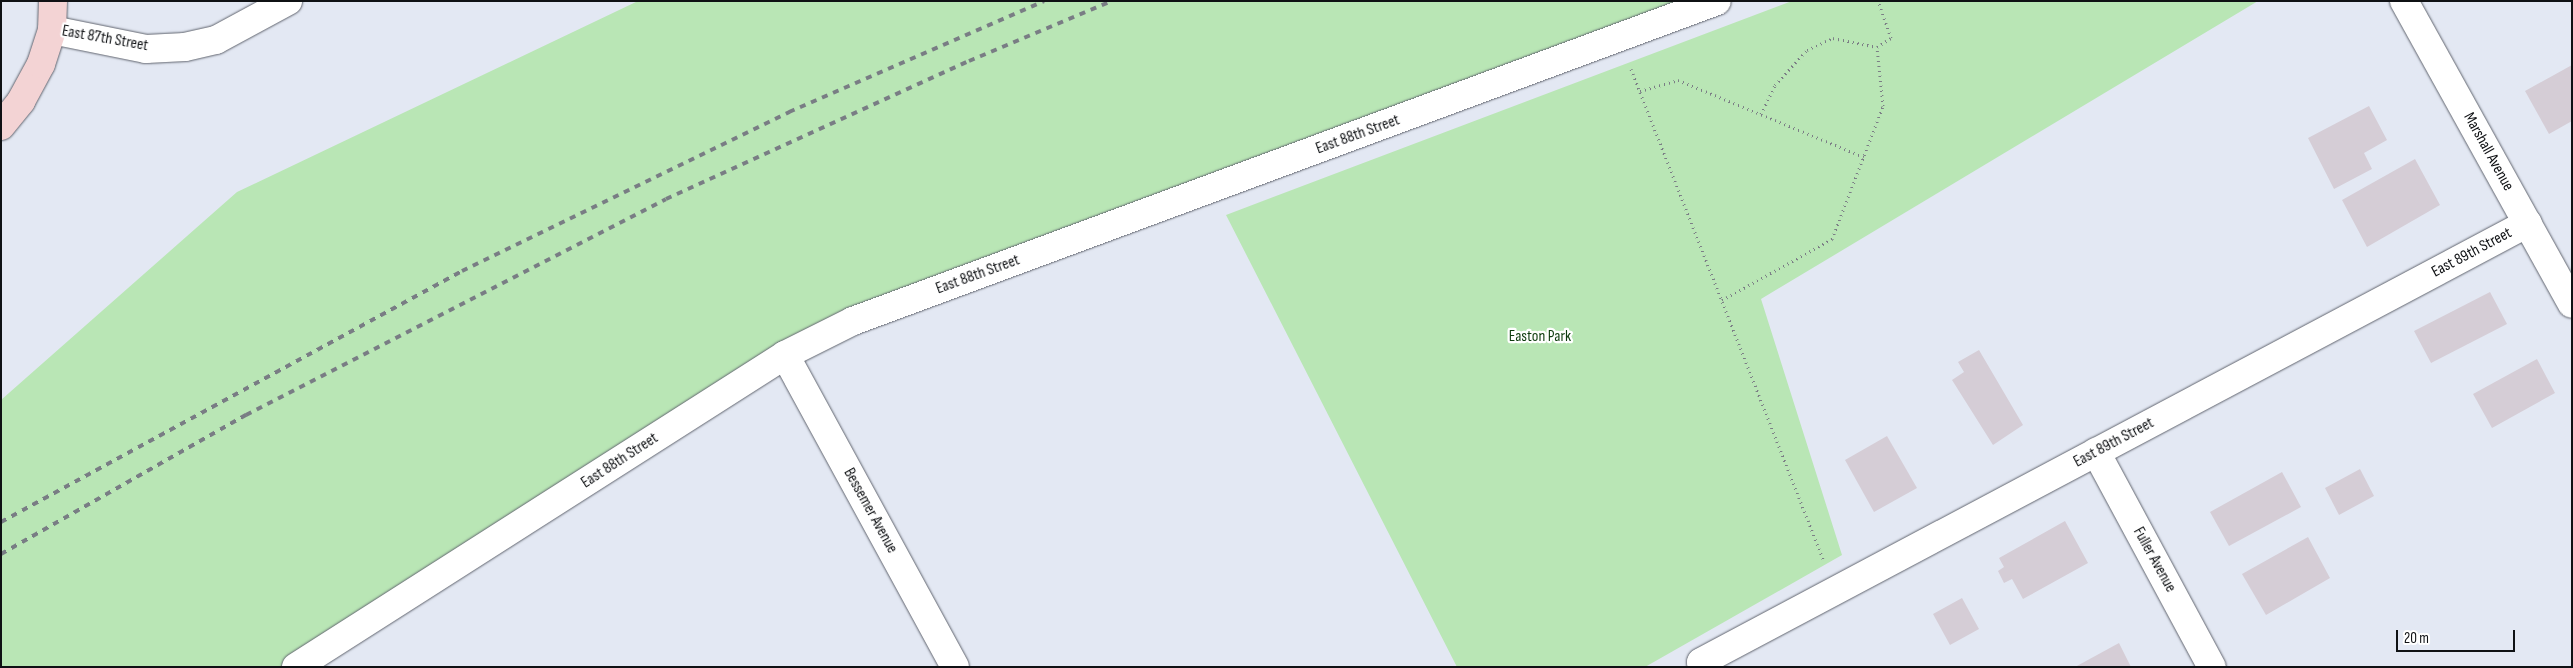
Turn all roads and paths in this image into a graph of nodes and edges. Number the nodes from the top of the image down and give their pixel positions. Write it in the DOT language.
graph roads {
  1 [pos="52,1"];
  2 [pos="288,1"];
  3 [pos="1718,1"];
  4 [pos="1878,1"];
  5 [pos="2404,1"];
  6 [pos="52,30"];
  7 [pos="1878,47"];
  8 [pos="1629,65"];
  9 [pos="1640,91"];
  10 [pos="1762,114"];
  11 [pos="1,126"];
  12 [pos="1864,157"];
  13 [pos="2528,223"];
  14 [pos="1722,300"];
  15 [pos="2572,304"];
  16 [pos="785,355"];
  17 [pos="2096,452"];
  18 [pos="1825,564"];
  19 [pos="1702,665"];
  20 [pos="296,667"];
  21 [pos="955,667"];
  22 [pos="2212,667"];
  1 -- 6 [label="street"];
  2 -- 6 [label="street, East 87th Street"];
  3 -- 16 [label="street, East 88th Street"];
  4 -- 7 [label="path"];
  5 -- 13 [label="street, Marshall Avenue"];
  6 -- 11 [label="street, East 87th Street"];
  7 -- 10 [label="path"];
  7 -- 12 [label="path"];
  8 -- 9 [label="path"];
  9 -- 10 [label="path"];
  9 -- 14 [label="path"];
  10 -- 12 [label="path"];
  12 -- 14 [label="path"];
  13 -- 15 [label="street, Marshall Avenue"];
  13 -- 17 [label="street, East 89th Street"];
  14 -- 18 [label="path"];
  16 -- 20 [label="street, East 88th Street"];
  16 -- 21 [label="street, Bessemer Avenue"];
  17 -- 19 [label="street, East 89th Street"];
  17 -- 22 [label="street, Fuller Avenue"];
}
